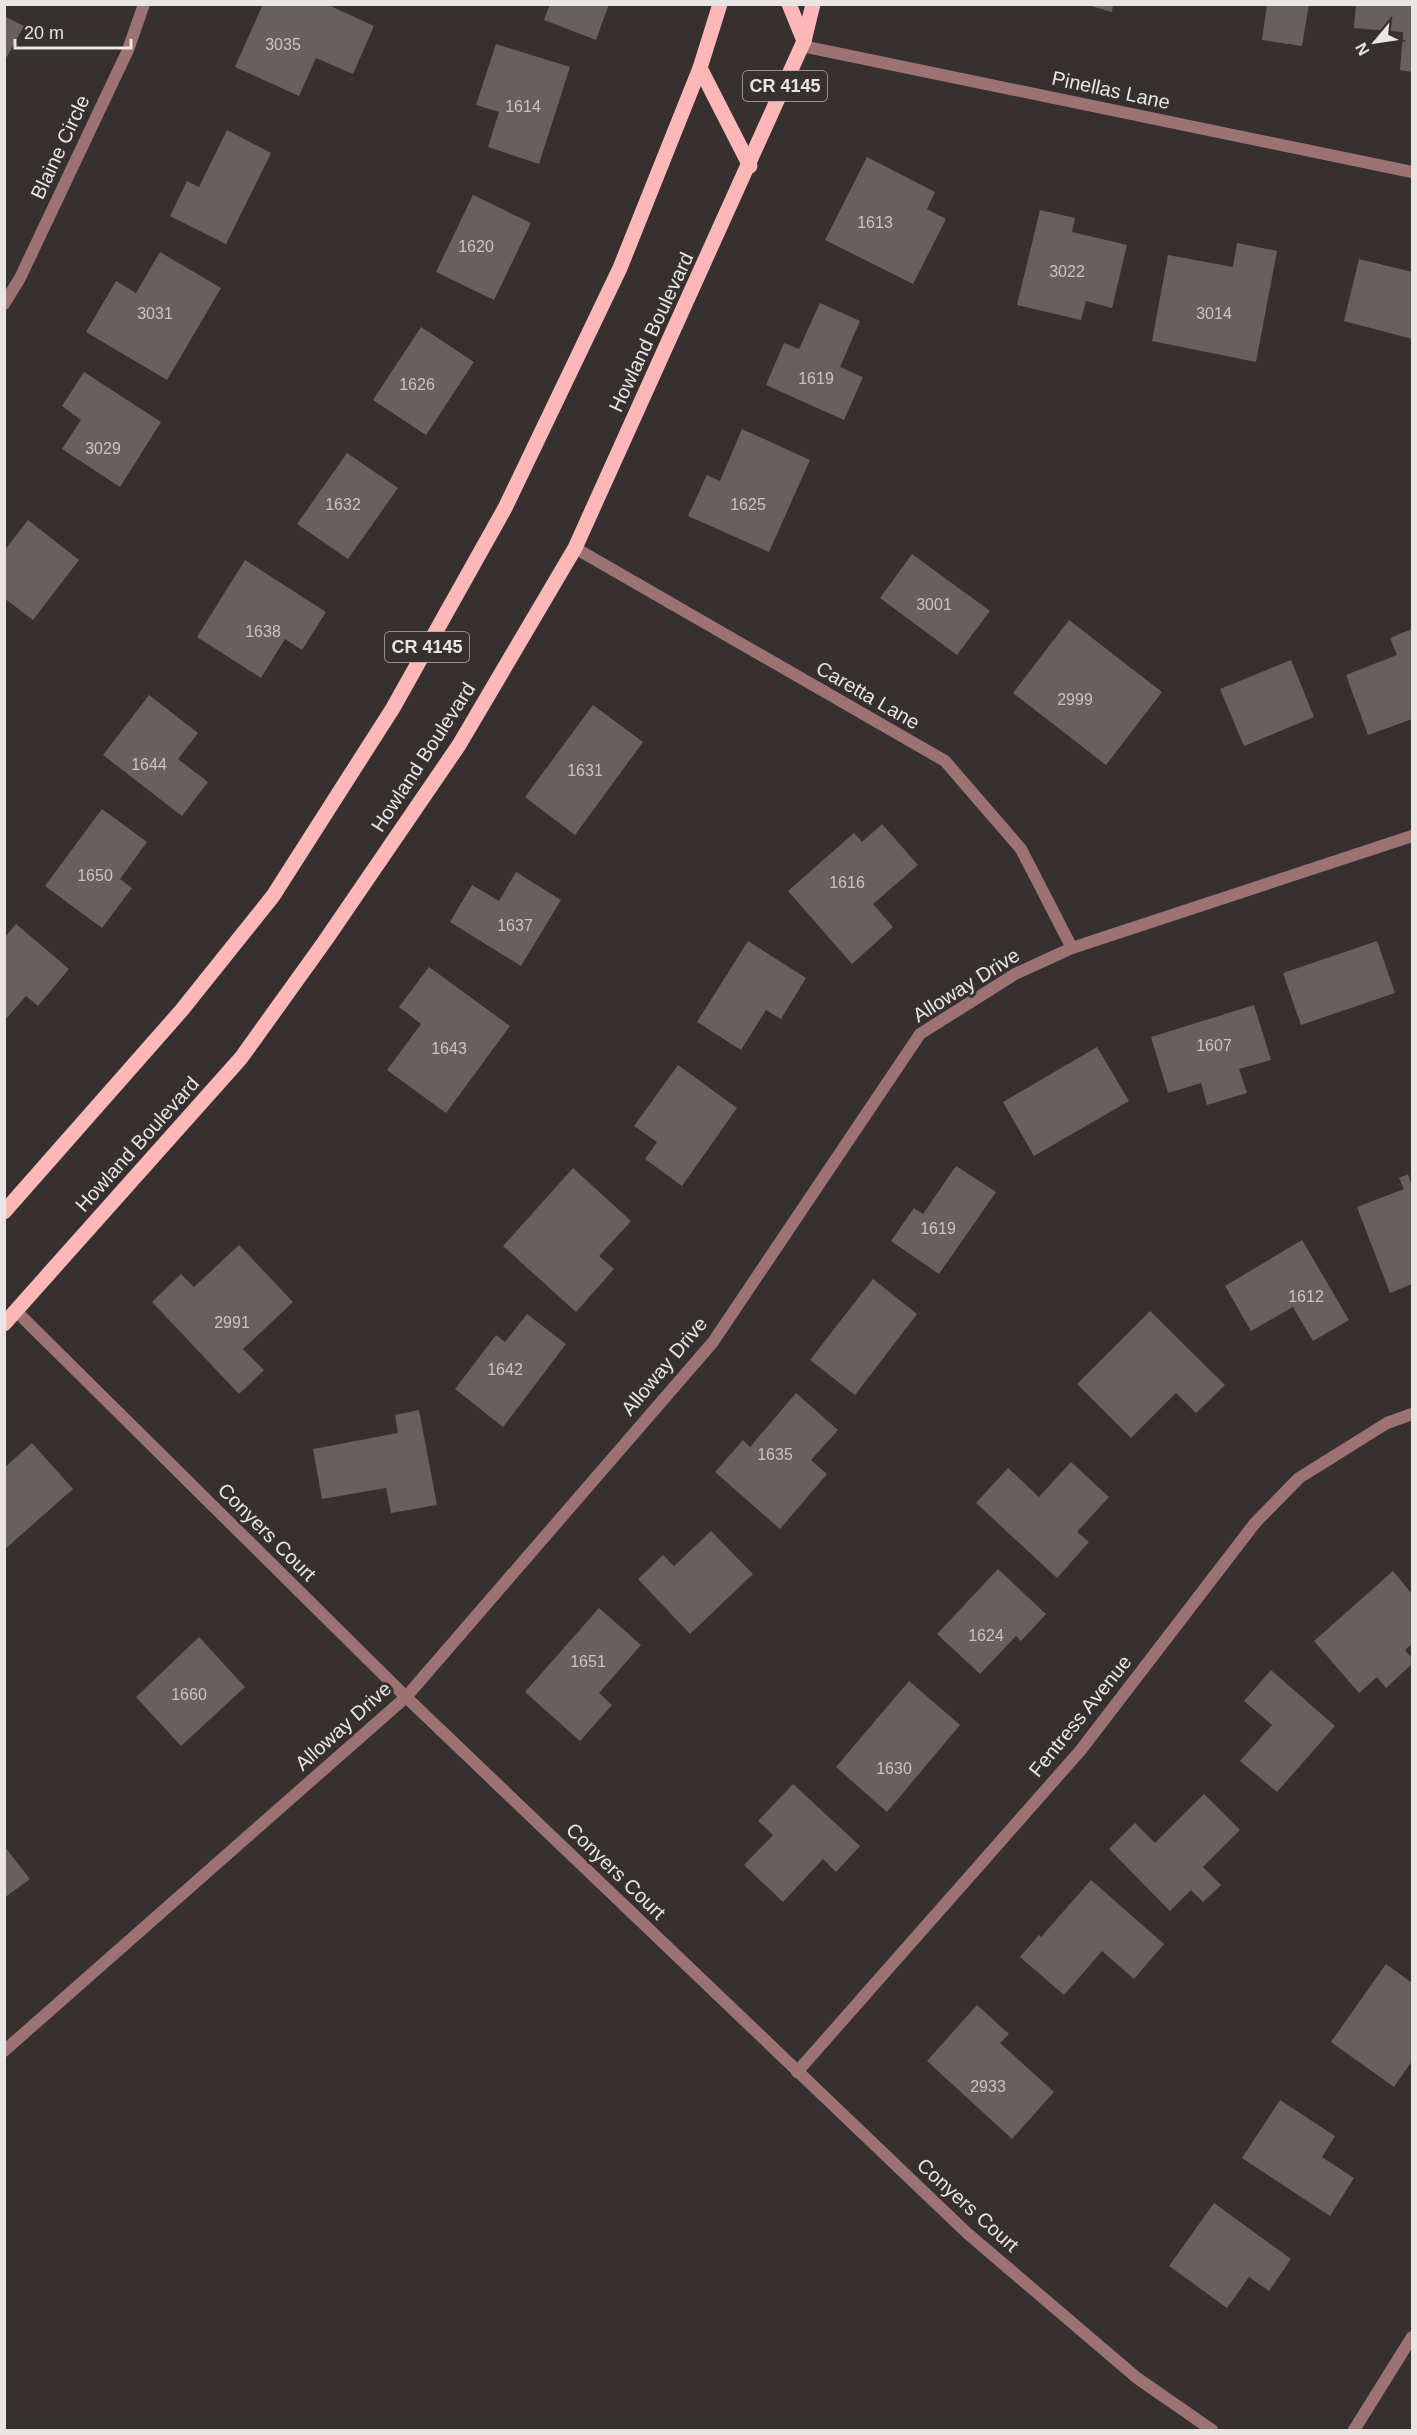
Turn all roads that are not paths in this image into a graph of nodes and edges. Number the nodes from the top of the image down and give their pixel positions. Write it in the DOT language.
graph roads {
  1 [pos="144,4"];
  2 [pos="720,4"];
  3 [pos="789,4"];
  4 [pos="813,4"];
  5 [pos="803,44"];
  6 [pos="700,68"];
  7 [pos="750,166"];
  8 [pos="1413,172"];
  9 [pos="4,304"];
  10 [pos="574,548"];
  11 [pos="1413,836"];
  12 [pos="1072,948"];
  13 [pos="4,1212"];
  14 [pos="16,1312"];
  15 [pos="4,1324"];
  16 [pos="1413,1414"];
  17 [pos="406,1697"];
  18 [pos="4,2051"];
  19 [pos="798,2072"];
  20 [pos="1413,2337"];
  21 [pos="1212,2430"];
  22 [pos="1353,2430"];
  1 -- 9 [label="street, Blaine Circle"];
  2 -- 6 [label="main road, CR 4145"];
  3 -- 5 [label="main road"];
  4 -- 5 [label="main road, Howland Boulevard / CR 4145"];
  5 -- 7 [label="main road, Howland Boulevard / CR 4145"];
  5 -- 8 [label="street, Pinellas Lane"];
  6 -- 7 [label="main road"];
  6 -- 13 [label="main road, CR 4145"];
  7 -- 10 [label="main road, Howland Boulevard / CR 4145"];
  10 -- 12 [label="street, Caretta Lane"];
  10 -- 14 [label="main road, Howland Boulevard / CR 4145"];
  11 -- 12 [label="street, Alloway Drive"];
  12 -- 17 [label="street, Alloway Drive"];
  14 -- 15 [label="main road, Howland Boulevard / CR 4145"];
  14 -- 17 [label="street, Conyers Court"];
  16 -- 19 [label="street, Fentress Avenue"];
  17 -- 18 [label="street, Alloway Drive"];
  17 -- 19 [label="street, Conyers Court"];
  19 -- 21 [label="street, Conyers Court"];
  20 -- 22 [label="street"];
}
